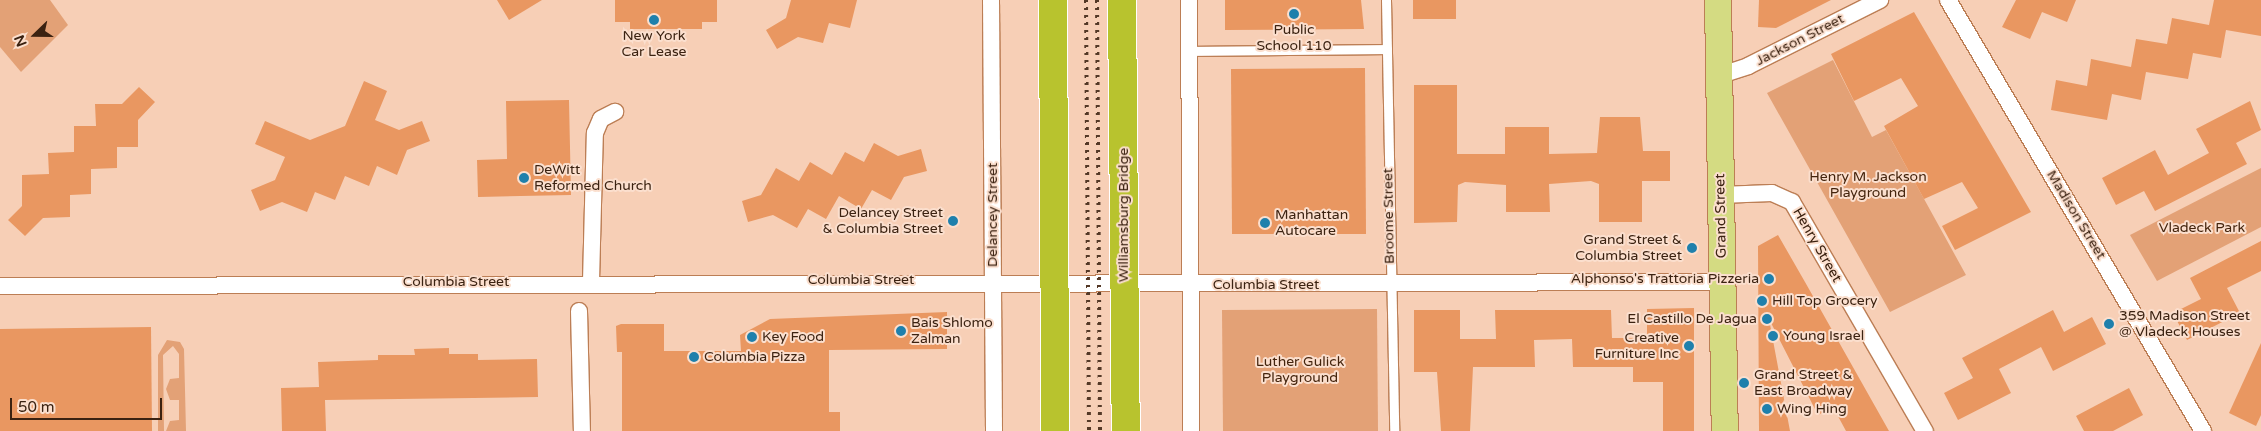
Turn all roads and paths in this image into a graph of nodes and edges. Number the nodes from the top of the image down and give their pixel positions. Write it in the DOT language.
graph roads {
  1 [pos="991,0"];
  2 [pos="1053,0"];
  3 [pos="1122,0"];
  4 [pos="1189,0"];
  5 [pos="1386,0"];
  6 [pos="1718,0"];
  7 [pos="1880,0"];
  8 [pos="1948,0"];
  9 [pos="1387,49"];
  10 [pos="1189,51"];
  11 [pos="1718,76"];
  12 [pos="615,112"];
  13 [pos="1720,195"];
  14 [pos="993,280"];
  15 [pos="591,281"];
  16 [pos="1723,282"];
  17 [pos="1390,284"];
  18 [pos="1190,285"];
  19 [pos="0,286"];
  20 [pos="579,311"];
  21 [pos="582,431"];
  22 [pos="994,431"];
  23 [pos="1056,431"];
  24 [pos="1126,431"];
  25 [pos="1191,431"];
  26 [pos="1394,431"];
  27 [pos="1725,431"];
  28 [pos="1924,431"];
  29 [pos="2203,431"];
  1 -- 14 [label="street, Delancey Street"];
  2 -- 23 [label="highway, bridge"];
  3 -- 24 [label="highway, Williamsburg Bridge, bridge"];
  4 -- 10 [label="street"];
  5 -- 9 [label="lane, Broome Street"];
  6 -- 11 [label="main road, Grand Street"];
  7 -- 11 [label="street, Jackson Street"];
  8 -- 29 [label="street, Madison Street"];
  9 -- 10 [label="lane"];
  9 -- 17 [label="lane, Broome Street"];
  10 -- 18 [label="street"];
  11 -- 13 [label="main road, Grand Street"];
  12 -- 15 [label="street"];
  13 -- 16 [label="main road, Grand Street"];
  13 -- 28 [label="street, Henry Street"];
  14 -- 15 [label="street, Columbia Street"];
  14 -- 18 [label="street, Columbia Street"];
  14 -- 22 [label="street, Delancey Street"];
  15 -- 19 [label="street, Columbia Street"];
  16 -- 17 [label="street, Columbia Street"];
  16 -- 27 [label="main road, Grand Street"];
  17 -- 18 [label="street, Columbia Street"];
  17 -- 26 [label="lane, Broome Street"];
  18 -- 25 [label="street"];
  20 -- 21 [label="street"];
}
